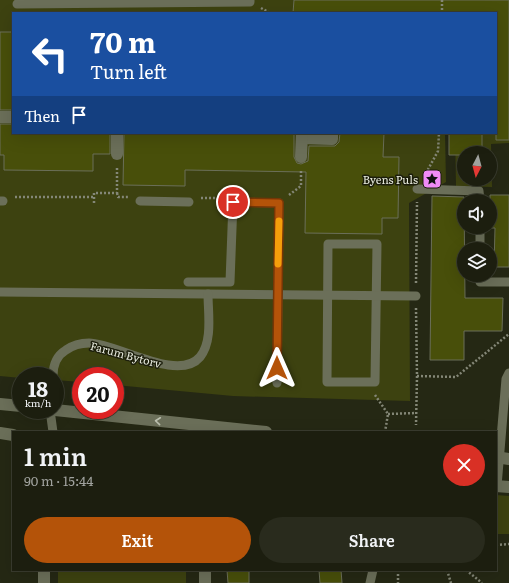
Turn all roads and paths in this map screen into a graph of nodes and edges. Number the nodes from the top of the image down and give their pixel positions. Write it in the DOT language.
graph roads {
  1 [pos="250,0"];
  2 [pos="442,0"];
  3 [pos="18,4"];
  4 [pos="442,12"];
  5 [pos="0,117"];
  6 [pos="12,117"];
  7 [pos="117,134"];
  8 [pos="332,134"];
  9 [pos="438,134"];
  10 [pos="302,136"];
  11 [pos="117,154"];
  12 [pos="301,157"];
  13 [pos="417,189"];
  14 [pos="480,194"];
  15 [pos="47,197"];
  16 [pos="94,197"];
  17 [pos="2,201"];
  18 [pos="140,201"];
  19 [pos="47,202"];
  20 [pos="189,202"];
  21 [pos="94,203"];
  22 [pos="279,203"];
  23 [pos="188,282"];
  24 [pos="497,282"];
  25 [pos="509,282"];
  26 [pos="0,292"];
  27 [pos="208,294"];
  28 [pos="278,294"];
  29 [pos="327,294"];
  30 [pos="376,295"];
  31 [pos="416,296"];
  32 [pos="509,334"];
  33 [pos="54,367"];
  34 [pos="509,373"];
  35 [pos="417,376"];
  36 [pos="375,382"];
  37 [pos="277,383"];
  38 [pos="0,404"];
  39 [pos="12,405"];
  40 [pos="64,411"];
  41 [pos="416,413"];
  42 [pos="388,414"];
  43 [pos="51,419"];
  44 [pos="53,431"];
  45 [pos="256,431"];
  46 [pos="385,431"];
  47 [pos="0,433"];
  48 [pos="12,435"];
  49 [pos="502,458"];
  50 [pos="501,486"];
  51 [pos="509,544"];
  52 [pos="497,545"];
  53 [pos="44,571"];
  54 [pos="205,571"];
  55 [pos="373,571"];
  56 [pos="398,571"];
  57 [pos="447,571"];
  58 [pos="467,571"];
  59 [pos="44,583"];
  60 [pos="205,583"];
  61 [pos="370,583"];
  62 [pos="398,583"];
  63 [pos="451,583"];
  64 [pos="482,583"];
  1 -- 3 [label="lane"];
  2 -- 4 [label="path"];
  5 -- 6 [label="street"];
  7 -- 11 [label="street"];
  8 -- 10 [label="street"];
  9 -- 13 [label="path"];
  10 -- 12 [label="street"];
  11 -- 16 [label="path"];
  12 -- 22 [label="path"];
  13 -- 14 [label="lane"];
  15 -- 16 [label="path"];
  15 -- 17 [label="path"];
  15 -- 19 [label="path"];
  16 -- 21 [label="path"];
  18 -- 20 [label="lane"];
  22 -- 23 [label="lane"];
  22 -- 28 [label="lane"];
  24 -- 25 [label="lane"];
  26 -- 27 [label="lane"];
  27 -- 28 [label="lane"];
  27 -- 33 [label="lane, Farum Bytorv"];
  28 -- 29 [label="lane"];
  28 -- 37 [label="lane"];
  29 -- 30 [label="lane"];
  29 -- 30 [label="lane"];
  29 -- 36 [label="lane"];
  30 -- 31 [label="lane"];
  30 -- 36 [label="lane"];
  32 -- 35 [label="path"];
  34 -- 49 [label="lane"];
  36 -- 42 [label="path"];
  38 -- 39 [label="street"];
  45 -- 40 [label="street, one-way"];
  41 -- 42 [label="path"];
  42 -- 46 [label="path"];
  43 -- 44 [label="lane"];
  47 -- 48 [label="street"];
  49 -- 50 [label="lane"];
  51 -- 52 [label="path"];
  53 -- 59 [label="street"];
  54 -- 60 [label="street"];
  55 -- 61 [label="lane"];
  56 -- 62 [label="path"];
  57 -- 63 [label="path"];
  58 -- 64 [label="path"];
}
